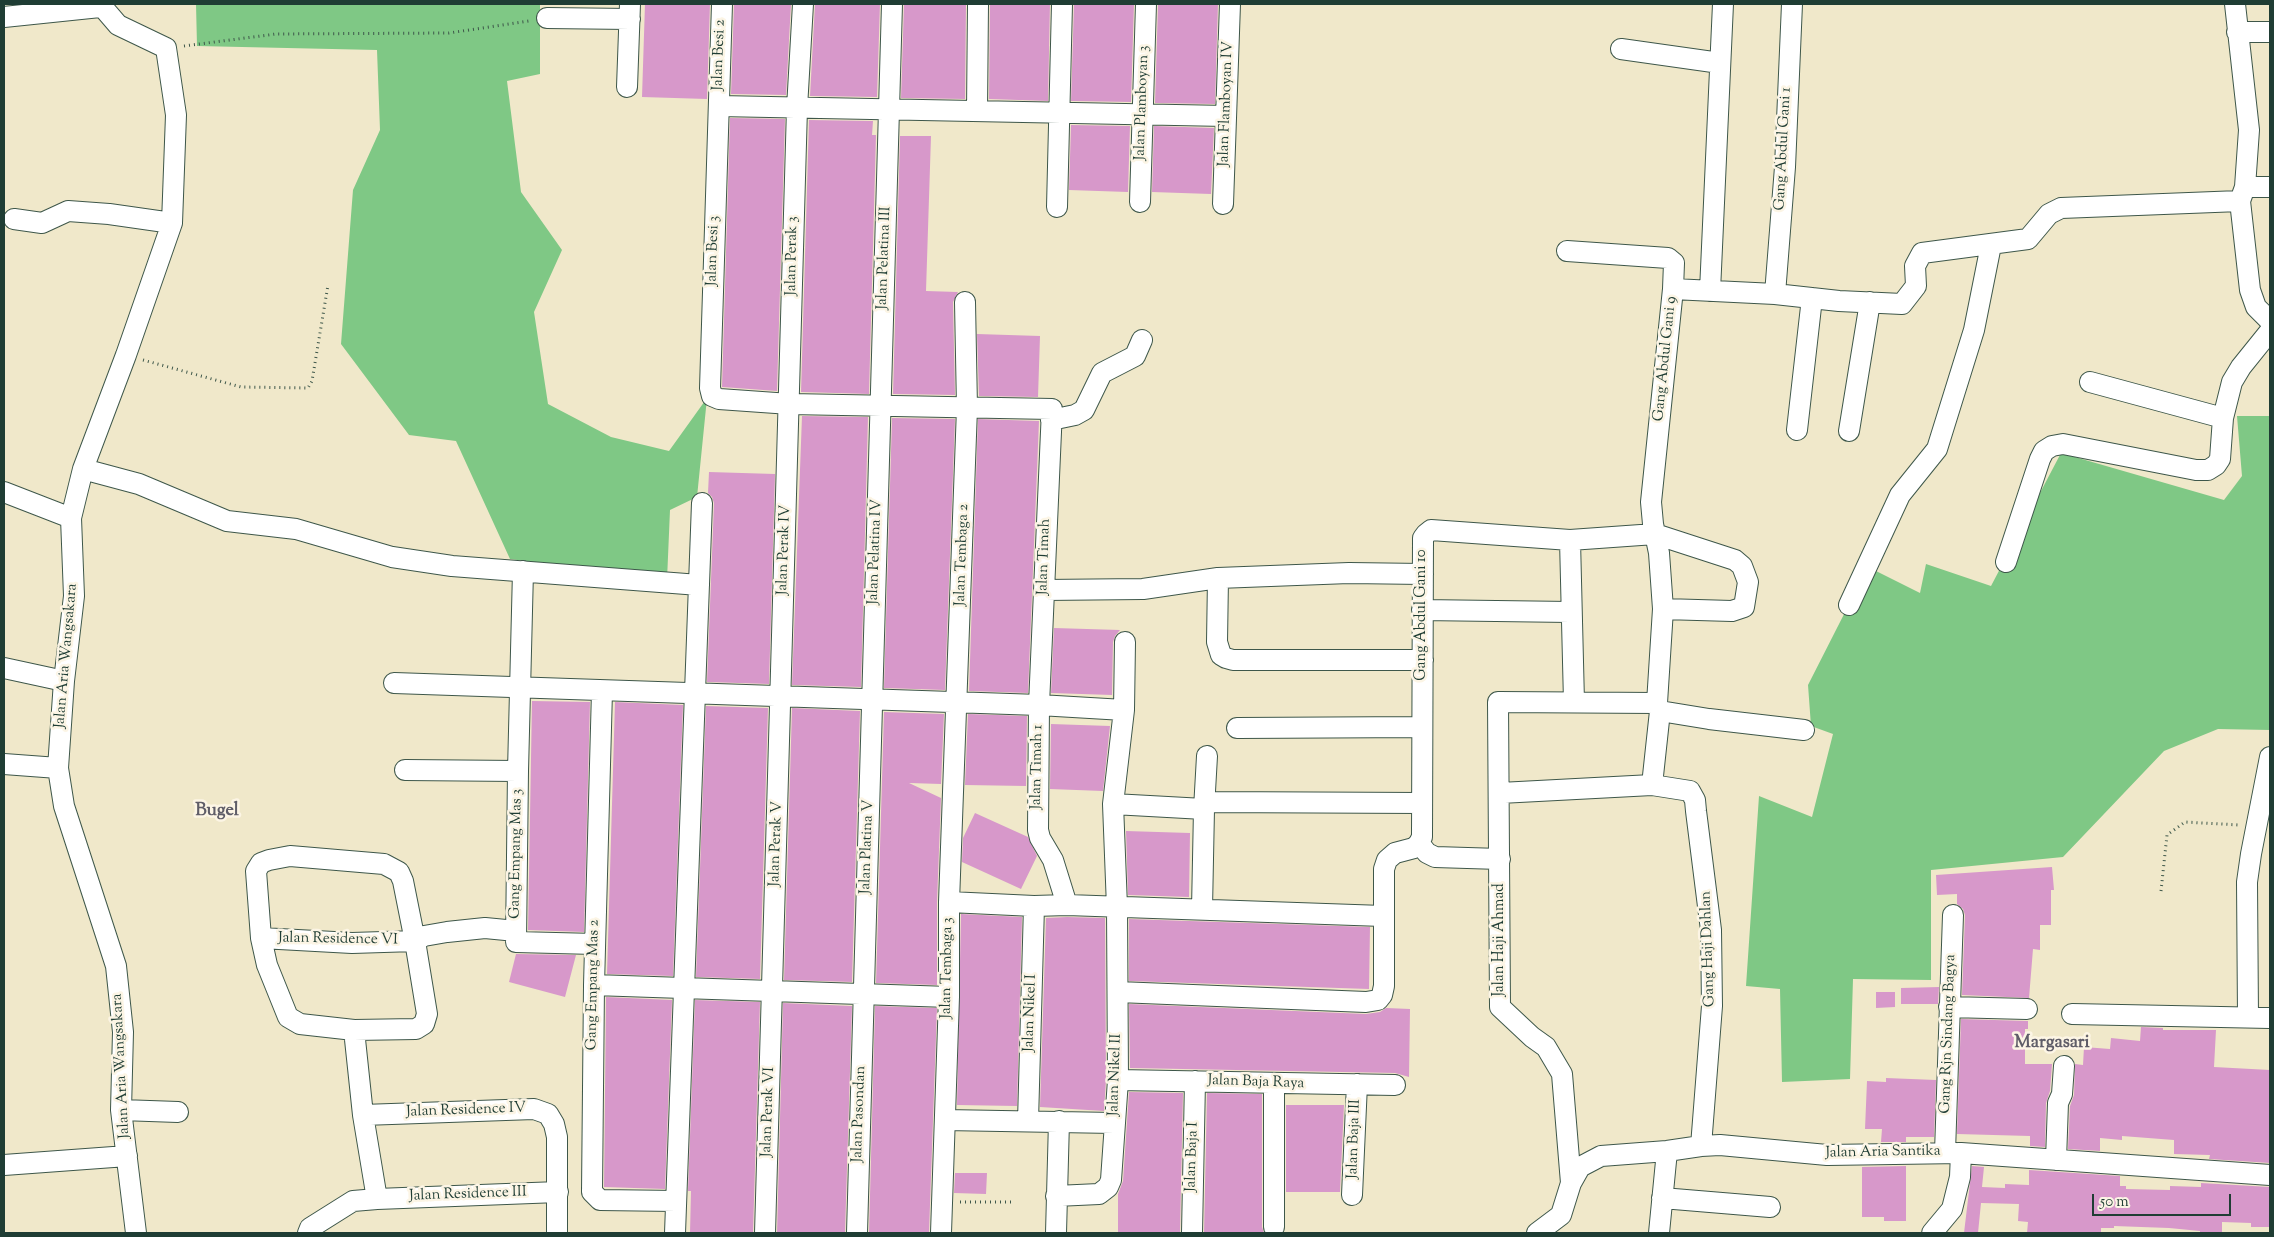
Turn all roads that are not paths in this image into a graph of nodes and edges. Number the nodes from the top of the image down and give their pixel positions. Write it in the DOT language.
graph roads {
  1 [pos="722,4"];
  2 [pos="802,4"];
  3 [pos="892,4"];
  4 [pos="978,4"];
  5 [pos="1062,4"];
  6 [pos="1146,4"];
  7 [pos="1230,4"];
  8 [pos="1723,4"];
  9 [pos="1792,4"];
  10 [pos="2235,4"];
  11 [pos="100,5"];
  12 [pos="630,12"];
  13 [pos="4,18"];
  14 [pos="547,18"];
  15 [pos="2237,32"];
  16 [pos="2270,32"];
  17 [pos="1621,49"];
  18 [pos="1720,63"];
  19 [pos="627,86"];
  20 [pos="719,106"];
  21 [pos="797,108"];
  22 [pos="889,110"];
  23 [pos="977,111"];
  24 [pos="1060,113"];
  25 [pos="1143,114"];
  26 [pos="1226,116"];
  27 [pos="2270,187"];
  28 [pos="2242,194"];
  29 [pos="1140,202"];
  30 [pos="1223,204"];
  31 [pos="1058,207"];
  32 [pos="14,219"];
  33 [pos="172,223"];
  34 [pos="1991,245"];
  35 [pos="1567,251"];
  36 [pos="1673,289"];
  37 [pos="1710,291"];
  38 [pos="1775,294"];
  39 [pos="1812,298"];
  40 [pos="965,302"];
  41 [pos="1870,302"];
  42 [pos="2270,321"];
  43 [pos="2270,332"];
  44 [pos="1142,340"];
  45 [pos="2090,382"];
  46 [pos="790,404"];
  47 [pos="880,406"];
  48 [pos="967,408"];
  49 [pos="1052,415"];
  50 [pos="2223,418"];
  51 [pos="1796,430"];
  52 [pos="1848,431"];
  53 [pos="83,469"];
  54 [pos="4,492"];
  55 [pos="702,503"];
  56 [pos="71,518"];
  57 [pos="1655,534"];
  58 [pos="1570,540"];
  59 [pos="2006,562"];
  60 [pos="524,571"];
  61 [pos="1422,574"];
  62 [pos="1218,578"];
  63 [pos="699,585"];
  64 [pos="1044,590"];
  65 [pos="1848,605"];
  66 [pos="1663,609"];
  67 [pos="1422,610"];
  68 [pos="1570,612"];
  69 [pos="1125,642"];
  70 [pos="1422,660"];
  71 [pos="4,668"];
  72 [pos="64,681"];
  73 [pos="394,684"];
  74 [pos="520,688"];
  75 [pos="602,691"];
  76 [pos="695,693"];
  77 [pos="781,696"];
  78 [pos="872,699"];
  79 [pos="958,702"];
  80 [pos="1574,702"];
  81 [pos="1039,705"];
  82 [pos="1659,707"];
  83 [pos="1124,710"];
  84 [pos="1422,727"];
  85 [pos="1237,728"];
  86 [pos="1804,730"];
  87 [pos="1207,756"];
  88 [pos="2270,757"];
  89 [pos="4,764"];
  90 [pos="58,768"];
  91 [pos="405,770"];
  92 [pos="518,771"];
  93 [pos="1652,785"];
  94 [pos="1500,793"];
  95 [pos="1422,802"];
  96 [pos="1113,804"];
  97 [pos="1204,805"];
  98 [pos="2264,825"];
  99 [pos="1420,843"];
  100 [pos="1500,859"];
  101 [pos="949,902"];
  102 [pos="1067,905"];
  103 [pos="1034,906"];
  104 [pos="1117,907"];
  105 [pos="1202,909"];
  106 [pos="1953,915"];
  107 [pos="1383,916"];
  108 [pos="516,931"];
  109 [pos="261,938"];
  110 [pos="415,941"];
  111 [pos="595,944"];
  112 [pos="594,985"];
  113 [pos="684,988"];
  114 [pos="772,991"];
  115 [pos="1118,992"];
  116 [pos="864,994"];
  117 [pos="948,997"];
  118 [pos="1950,1007"];
  119 [pos="2027,1009"];
  120 [pos="2072,1014"];
  121 [pos="2248,1017"];
  122 [pos="2270,1018"];
  123 [pos="354,1030"];
  124 [pos="2064,1066"];
  125 [pos="1118,1080"];
  126 [pos="1195,1081"];
  127 [pos="1274,1084"];
  128 [pos="1357,1084"];
  129 [pos="1394,1085"];
  130 [pos="121,1110"];
  131 [pos="178,1112"];
  132 [pos="363,1115"];
  133 [pos="944,1120"];
  134 [pos="1028,1121"];
  135 [pos="1059,1121"];
  136 [pos="1114,1123"];
  137 [pos="1701,1146"];
  138 [pos="1667,1151"];
  139 [pos="1953,1153"];
  140 [pos="127,1156"];
  141 [pos="2056,1160"];
  142 [pos="4,1165"];
  143 [pos="2270,1176"];
  144 [pos="1571,1183"];
  145 [pos="558,1192"];
  146 [pos="1352,1195"];
  147 [pos="1056,1196"];
  148 [pos="1662,1198"];
  149 [pos="377,1199"];
  150 [pos="676,1201"];
  151 [pos="1770,1207"];
  152 [pos="1274,1227"];
  153 [pos="136,1233"];
  154 [pos="308,1233"];
  155 [pos="557,1233"];
  156 [pos="675,1233"];
  157 [pos="765,1233"];
  158 [pos="857,1233"];
  159 [pos="941,1233"];
  160 [pos="1056,1233"];
  161 [pos="1192,1233"];
  162 [pos="1537,1233"];
  163 [pos="1659,1233"];
  164 [pos="1932,1233"];
  1 -- 20 [label="street, Jalan Besi 2"];
  2 -- 21 [label="street, Jalan Perak 3"];
  3 -- 22 [label="street, Jalan Pelatina III"];
  4 -- 23 [label="street"];
  5 -- 24 [label="street"];
  6 -- 25 [label="street, Jalan Plamboyan 3"];
  7 -- 26 [label="street, Jalan Flamboyan IV"];
  8 -- 18 [label="street"];
  9 -- 38 [label="street, Gang Abdul Gani 1"];
  10 -- 15 [label="street"];
  11 -- 13 [label="street"];
  11 -- 33 [label="street, Jalan Aria Wangsakara"];
  12 -- 14 [label="street"];
  12 -- 19 [label="street"];
  15 -- 16 [label="street"];
  15 -- 28 [label="street"];
  17 -- 18 [label="street"];
  18 -- 37 [label="street"];
  20 -- 21 [label="street"];
  20 -- 46 [label="street, Jalan Besi 3"];
  21 -- 22 [label="street"];
  21 -- 46 [label="street, Jalan Perak 3"];
  22 -- 23 [label="street"];
  22 -- 47 [label="street, Jalan Pelatina III"];
  23 -- 24 [label="street"];
  24 -- 25 [label="street"];
  24 -- 31 [label="street"];
  25 -- 26 [label="street"];
  25 -- 29 [label="street, Jalan Plamboyan 3"];
  26 -- 30 [label="street, Jalan Flamboyan IV"];
  27 -- 28 [label="street"];
  28 -- 34 [label="street"];
  28 -- 42 [label="street"];
  32 -- 33 [label="street"];
  33 -- 53 [label="street, Jalan Aria Wangsakara"];
  34 -- 41 [label="street, Gang Abdul Gani 9"];
  34 -- 65 [label="street"];
  35 -- 36 [label="street"];
  36 -- 37 [label="street, Gang Abdul Gani 9"];
  36 -- 57 [label="street, Gang Abdul Gani 9"];
  37 -- 38 [label="street, Gang Abdul Gani 9"];
  38 -- 39 [label="street, Gang Abdul Gani 9"];
  39 -- 41 [label="street, Gang Abdul Gani 9"];
  39 -- 51 [label="street"];
  40 -- 48 [label="street, Jalan Tembaga 2"];
  41 -- 52 [label="street"];
  43 -- 50 [label="street"];
  44 -- 49 [label="street"];
  45 -- 50 [label="street"];
  46 -- 47 [label="street"];
  46 -- 77 [label="street, Jalan Perak IV"];
  47 -- 48 [label="street"];
  47 -- 78 [label="street, Jalan Pelatina IV"];
  48 -- 49 [label="street"];
  48 -- 79 [label="street, Jalan Tembaga 2"];
  49 -- 64 [label="street, Jalan Timah"];
  50 -- 59 [label="street"];
  53 -- 56 [label="street, Jalan Aria Wangsakara"];
  53 -- 60 [label="street"];
  54 -- 56 [label="street"];
  55 -- 63 [label="street"];
  56 -- 72 [label="street, Jalan Aria Wangsakara"];
  57 -- 58 [label="street, Gang Abdul Gani 10"];
  57 -- 66 [label="street, Gang Abdul Gani 9"];
  57 -- 66 [label="street"];
  58 -- 61 [label="street, Gang Abdul Gani 10"];
  58 -- 68 [label="street"];
  60 -- 63 [label="street"];
  60 -- 74 [label="street, Gang Empang Mas 3"];
  61 -- 62 [label="street"];
  61 -- 67 [label="street, Gang Abdul Gani 10"];
  62 -- 64 [label="street"];
  62 -- 70 [label="street"];
  63 -- 76 [label="street"];
  64 -- 81 [label="street, Jalan Timah"];
  66 -- 82 [label="street, Gang Abdul Gani 9"];
  67 -- 68 [label="street"];
  67 -- 70 [label="street, Gang Abdul Gani 10"];
  68 -- 80 [label="street"];
  69 -- 83 [label="street, Jalan Nikel II"];
  70 -- 84 [label="street, Gang Abdul Gani 10"];
  71 -- 72 [label="street"];
  72 -- 90 [label="street, Jalan Aria Wangsakara"];
  73 -- 74 [label="street"];
  74 -- 75 [label="street"];
  74 -- 92 [label="street, Gang Empang Mas 3"];
  75 -- 76 [label="street"];
  75 -- 111 [label="street, Gang Empang Mas 2"];
  76 -- 77 [label="street"];
  76 -- 113 [label="street"];
  77 -- 78 [label="street"];
  77 -- 114 [label="street, Jalan Perak V"];
  78 -- 79 [label="street"];
  78 -- 116 [label="street, Jalan Platina V"];
  79 -- 81 [label="street"];
  79 -- 101 [label="street, Jalan Tembaga 3"];
  80 -- 82 [label="street"];
  80 -- 94 [label="street, Jalan Haji Ahmad"];
  81 -- 83 [label="street"];
  81 -- 102 [label="street, Jalan Timah 1"];
  82 -- 86 [label="street"];
  82 -- 93 [label="street, Gang Abdul Gani 9"];
  83 -- 96 [label="street, Jalan Nikel II"];
  84 -- 85 [label="street"];
  84 -- 95 [label="street, Gang Abdul Gani 10"];
  87 -- 97 [label="street"];
  88 -- 98 [label="street"];
  89 -- 90 [label="street"];
  90 -- 130 [label="street, Jalan Aria Wangsakara"];
  91 -- 92 [label="street"];
  92 -- 108 [label="street, Gang Empang Mas 3"];
  93 -- 94 [label="street, Gang Haji Dahlan"];
  93 -- 137 [label="street, Gang Haji Dahlan"];
  94 -- 100 [label="street, Jalan Haji Ahmad"];
  95 -- 97 [label="street"];
  95 -- 99 [label="street, Gang Abdul Gani 10"];
  96 -- 97 [label="street"];
  96 -- 104 [label="street, Jalan Nikel II"];
  97 -- 105 [label="street"];
  98 -- 121 [label="street"];
  99 -- 100 [label="street"];
  99 -- 107 [label="street"];
  100 -- 144 [label="street, Jalan Haji Ahmad"];
  101 -- 103 [label="street"];
  101 -- 117 [label="street, Jalan Tembaga 3"];
  102 -- 103 [label="street"];
  102 -- 104 [label="street"];
  103 -- 134 [label="street, Jalan Nikel I"];
  104 -- 105 [label="street"];
  104 -- 115 [label="street, Jalan Nikel II"];
  105 -- 107 [label="street"];
  106 -- 118 [label="street, Gang Rjn Sindang Bagya"];
  107 -- 115 [label="street"];
  108 -- 110 [label="street, Jalan Residence VI"];
  108 -- 111 [label="street, Gang Empang Mas 3"];
  109 -- 110 [label="street, Jalan Residence VI"];
  109 -- 110 [label="street"];
  109 -- 123 [label="street"];
  110 -- 123 [label="street"];
  111 -- 112 [label="street, Gang Empang Mas 2"];
  112 -- 113 [label="street"];
  112 -- 150 [label="street, Gang Empang Mas 2"];
  113 -- 114 [label="street"];
  113 -- 150 [label="street"];
  114 -- 116 [label="street"];
  114 -- 157 [label="street, Jalan Perak VI"];
  115 -- 125 [label="street, Jalan Nikel II"];
  116 -- 117 [label="street"];
  116 -- 158 [label="street, Jalan Pasondan"];
  117 -- 133 [label="street, Jalan Tembaga 3"];
  118 -- 119 [label="street"];
  118 -- 139 [label="street, Gang Rjn Sindang Bagya"];
  120 -- 121 [label="street"];
  121 -- 122 [label="street"];
  123 -- 132 [label="street"];
  124 -- 141 [label="street"];
  125 -- 126 [label="street, Jalan Baja Raya"];
  125 -- 136 [label="street, Jalan Nikel II"];
  126 -- 127 [label="street, Jalan Baja Raya"];
  126 -- 161 [label="street, Jalan Baja I"];
  127 -- 128 [label="street, Jalan Baja Raya"];
  127 -- 152 [label="street"];
  128 -- 129 [label="street, Jalan Baja Raya"];
  128 -- 146 [label="street, Jalan Baja III"];
  130 -- 131 [label="street"];
  130 -- 140 [label="street, Jalan Aria Wangsakara"];
  132 -- 145 [label="street, Jalan Residence IV"];
  132 -- 149 [label="street"];
  133 -- 134 [label="street"];
  133 -- 159 [label="street, Jalan Tembaga 3"];
  134 -- 135 [label="street"];
  135 -- 136 [label="street"];
  135 -- 147 [label="street"];
  136 -- 147 [label="street, Jalan Nikel II"];
  137 -- 138 [label="street, Jalan Aria Santika"];
  137 -- 139 [label="street, Jalan Aria Santika"];
  138 -- 144 [label="street, Jalan Aria Santika"];
  138 -- 148 [label="street"];
  139 -- 141 [label="street, Jalan Aria Santika"];
  139 -- 164 [label="street, Gang Rjn Sindang Bagya"];
  140 -- 142 [label="street"];
  140 -- 153 [label="street, Jalan Aria Wangsakara"];
  141 -- 143 [label="street, Jalan Aria Santika"];
  144 -- 162 [label="street, Jalan Aria Santika"];
  145 -- 149 [label="street, Jalan Residence III"];
  145 -- 155 [label="street, Jalan Residence IV"];
  147 -- 160 [label="street"];
  148 -- 151 [label="street"];
  148 -- 163 [label="street"];
  149 -- 154 [label="street, Jalan Residence III"];
  150 -- 156 [label="street"];
}
